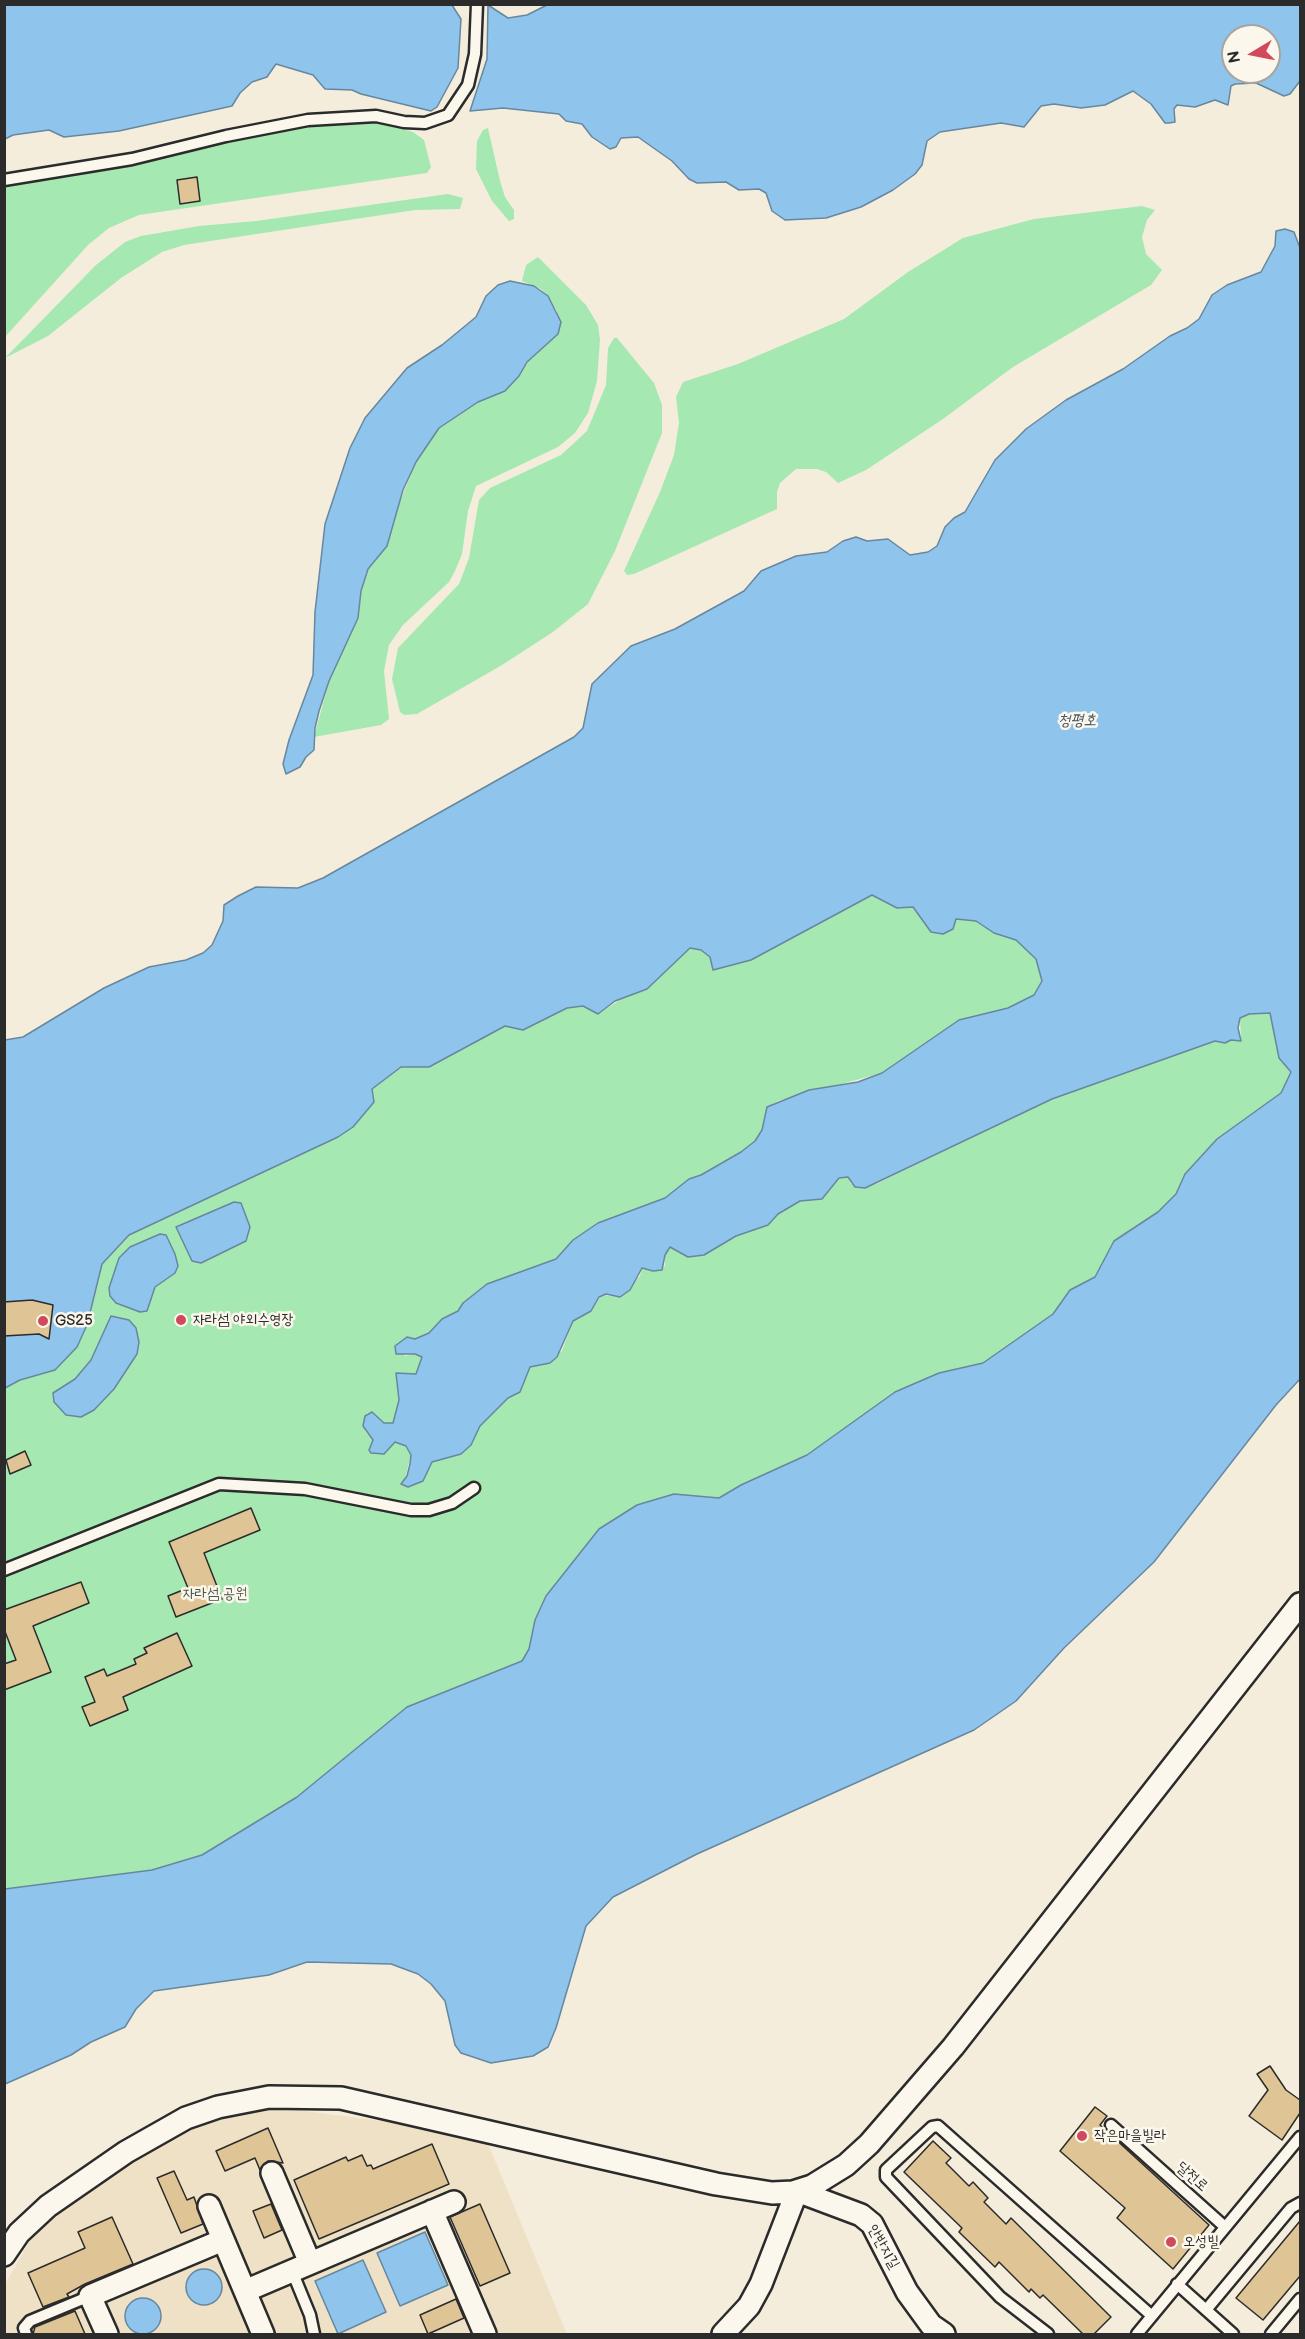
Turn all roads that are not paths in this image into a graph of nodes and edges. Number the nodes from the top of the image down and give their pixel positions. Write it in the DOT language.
graph roads {
  1 [pos="477,4"];
  2 [pos="4,180"];
  3 [pos="474,1488"];
  4 [pos="4,1570"];
  5 [pos="1300,1604"];
  6 [pos="1111,2125"];
  7 [pos="1300,2138"];
  8 [pos="272,2173"];
  9 [pos="797,2191"];
  10 [pos="454,2202"];
  11 [pos="1300,2203"];
  12 [pos="209,2206"];
  13 [pos="432,2211"];
  14 [pos="1225,2228"];
  15 [pos="223,2240"];
  16 [pos="4,2255"];
  17 [pos="301,2267"];
  18 [pos="1177,2284"];
  19 [pos="245,2291"];
  20 [pos="90,2296"];
  21 [pos="1300,2299"];
  22 [pos="1206,2310"];
  23 [pos="1152,2316"];
  24 [pos="26,2334"];
  25 [pos="107,2334"];
  26 [pos="263,2334"];
  27 [pos="314,2334"];
  28 [pos="485,2334"];
  29 [pos="723,2334"];
  30 [pos="944,2334"];
  31 [pos="1048,2334"];
  32 [pos="1137,2334"];
  33 [pos="1233,2334"];
  34 [pos="1271,2334"];
  1 -- 2 [label="lane"];
  3 -- 4 [label="lane"];
  5 -- 9 [label="street"];
  6 -- 14 [label="lane, 달전로"];
  7 -- 14 [label="lane"];
  8 -- 17 [label="street"];
  9 -- 16 [label="street"];
  9 -- 29 [label="street"];
  9 -- 30 [label="street, 안반지길"];
  10 -- 13 [label="street"];
  11 -- 22 [label="lane"];
  12 -- 15 [label="street"];
  13 -- 17 [label="street"];
  13 -- 28 [label="street"];
  14 -- 18 [label="lane"];
  15 -- 19 [label="street"];
  15 -- 20 [label="street"];
  17 -- 19 [label="street"];
  17 -- 27 [label="lane"];
  18 -- 22 [label="lane"];
  18 -- 23 [label="lane"];
  19 -- 26 [label="street"];
  20 -- 24 [label="lane"];
  20 -- 25 [label="street"];
  21 -- 34 [label="lane"];
  22 -- 33 [label="lane"];
  23 -- 31 [label="lane"];
  23 -- 32 [label="lane"];
}
